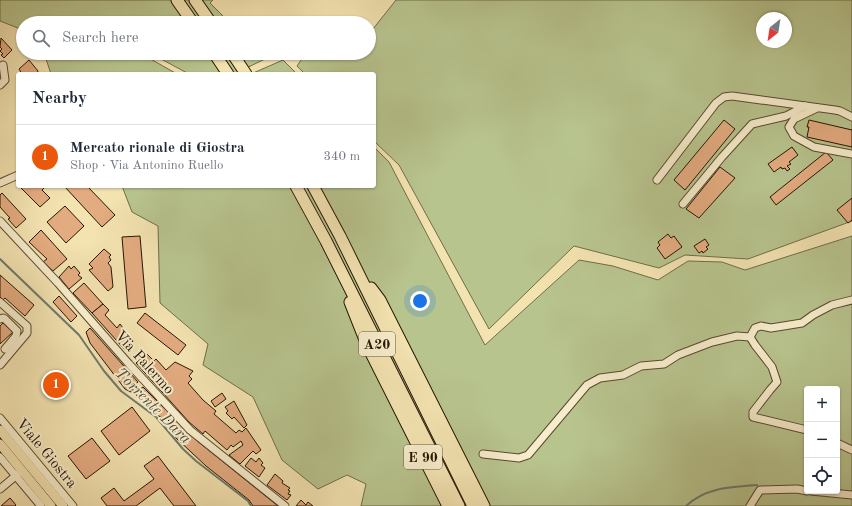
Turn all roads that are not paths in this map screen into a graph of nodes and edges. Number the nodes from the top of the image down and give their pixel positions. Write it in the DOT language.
graph roads {
  1 [pos="177,0"];
  2 [pos="195,0"];
  3 [pos="189,16"];
  4 [pos="206,16"];
  5 [pos="219,60"];
  6 [pos="237,60"];
  7 [pos="3,65"];
  8 [pos="227,72"];
  9 [pos="245,72"];
  10 [pos="0,85"];
  11 [pos="805,106"];
  12 [pos="817,108"];
  13 [pos="852,117"];
  14 [pos="852,154"];
  15 [pos="16,177"];
  16 [pos="657,180"];
  17 [pos="0,182"];
  18 [pos="297,188"];
  19 [pos="314,188"];
  20 [pos="683,204"];
  21 [pos="0,221"];
  22 [pos="354,265"];
  23 [pos="341,272"];
  24 [pos="852,300"];
  25 [pos="0,302"];
  26 [pos="0,319"];
  27 [pos="750,337"];
  28 [pos="5,349"];
  29 [pos="0,365"];
  30 [pos="0,418"];
  31 [pos="804,429"];
  32 [pos="0,430"];
  33 [pos="0,444"];
  34 [pos="840,444"];
  35 [pos="852,450"];
  36 [pos="483,454"];
  37 [pos="0,457"];
  38 [pos="25,467"];
  39 [pos="0,489"];
  40 [pos="804,490"];
  41 [pos="840,494"];
  42 [pos="852,495"];
  43 [pos="40,506"];
  44 [pos="52,506"];
  45 [pos="63,506"];
  46 [pos="73,506"];
  47 [pos="285,506"];
  48 [pos="448,506"];
  49 [pos="459,506"];
  50 [pos="473,506"];
  51 [pos="484,506"];
  52 [pos="750,506"];
  1 -- 3 [label="highway"];
  2 -- 4 [label="highway"];
  5 -- 8 [label="highway"];
  6 -- 9 [label="highway"];
  7 -- 10 [label="street"];
  11 -- 12 [label="street"];
  11 -- 16 [label="street"];
  11 -- 20 [label="street"];
  12 -- 13 [label="street"];
  12 -- 14 [label="street"];
  15 -- 17 [label="street"];
  18 -- 23 [label="highway, A20"];
  19 -- 22 [label="highway, A20"];
  21 -- 47 [label="street, Via Palermo"];
  22 -- 50 [label="highway, A20"];
  22 -- 51 [label="highway"];
  23 -- 48 [label="highway, E 90"];
  23 -- 49 [label="highway, A20"];
  24 -- 27 [label="street"];
  25 -- 29 [label="street"];
  26 -- 28 [label="street"];
  27 -- 31 [label="street"];
  27 -- 36 [label="street"];
  30 -- 38 [label="street, Viale Giostra"];
  32 -- 38 [label="main road, Viale Giostra"];
  33 -- 38 [label="main road, Viale Giostra"];
  34 -- 35 [label="street"];
  37 -- 38 [label="street"];
  38 -- 39 [label="street"];
  38 -- 43 [label="street"];
  38 -- 44 [label="main road, Viale Giostra"];
  38 -- 45 [label="main road, Viale Giostra"];
  38 -- 46 [label="street, Viale Giostra"];
  40 -- 52 [label="street"];
  41 -- 42 [label="street"];
}
